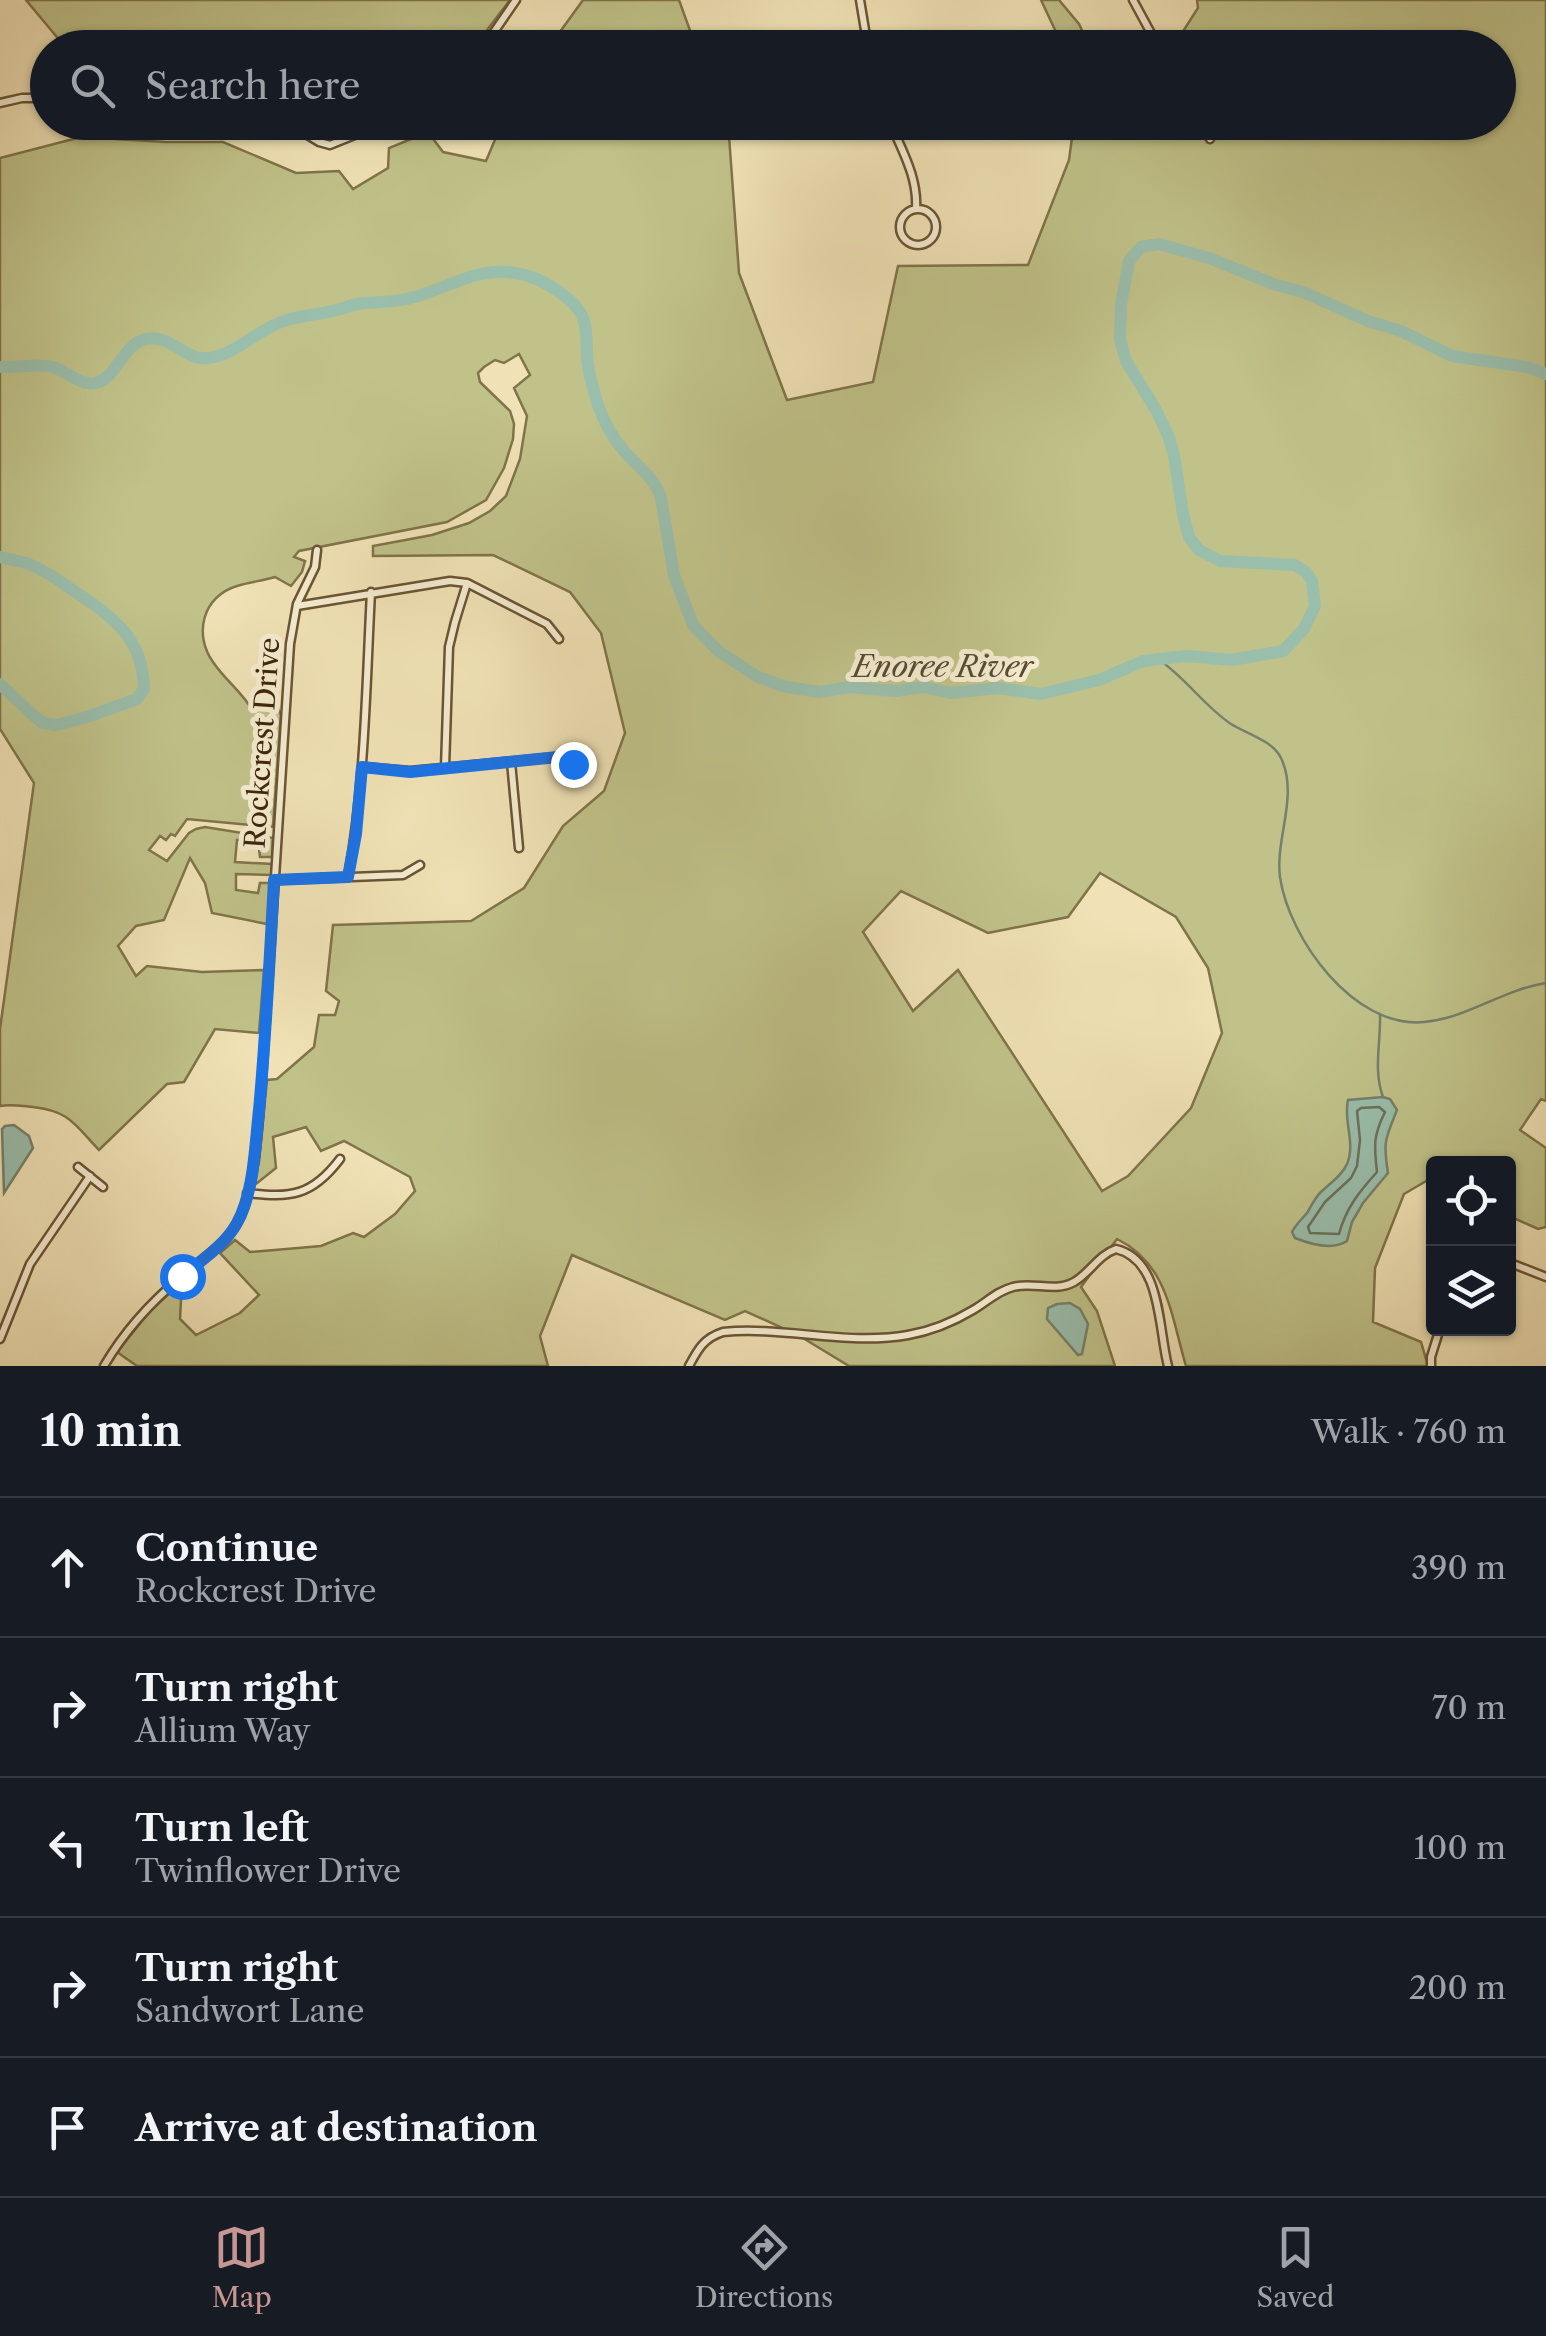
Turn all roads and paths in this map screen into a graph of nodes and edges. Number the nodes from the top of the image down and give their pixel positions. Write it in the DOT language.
graph roads {
  1 [pos="516,0"];
  2 [pos="860,0"];
  3 [pos="1133,0"];
  4 [pos="495,30"];
  5 [pos="865,30"];
  6 [pos="1149,30"];
  7 [pos="30,98"];
  8 [pos="0,103"];
  9 [pos="317,140"];
  10 [pos="344,140"];
  11 [pos="898,140"];
  12 [pos="916,209"];
  13 [pos="317,550"];
  14 [pos="467,584"];
  15 [pos="371,592"];
  16 [pos="297,606"];
  17 [pos="560,639"];
  18 [pos="511,762"];
  19 [pos="573,764"];
  20 [pos="362,767"];
  21 [pos="445,768"];
  22 [pos="519,848"];
  23 [pos="420,865"];
  24 [pos="348,877"];
  25 [pos="274,880"];
  26 [pos="340,1159"];
  27 [pos="78,1167"];
  28 [pos="90,1176"];
  29 [pos="103,1187"];
  30 [pos="247,1193"];
  31 [pos="1516,1265"];
  32 [pos="1546,1277"];
  33 [pos="1437,1336"];
  34 [pos="0,1338"];
  35 [pos="104,1366"];
  36 [pos="689,1366"];
  37 [pos="1168,1366"];
  38 [pos="1431,1366"];
  1 -- 4 [label="street"];
  2 -- 5 [label="street"];
  3 -- 6 [label="street"];
  7 -- 8 [label="street"];
  9 -- 10 [label="street"];
  11 -- 12 [label="street"];
  12 -- 12 [label="street"];
  13 -- 16 [label="street, Rockcrest Drive"];
  14 -- 15 [label="street"];
  14 -- 17 [label="street"];
  14 -- 21 [label="street"];
  15 -- 16 [label="street"];
  15 -- 20 [label="street"];
  16 -- 25 [label="street, Rockcrest Drive"];
  18 -- 19 [label="street"];
  18 -- 21 [label="street"];
  18 -- 22 [label="street"];
  20 -- 21 [label="street"];
  20 -- 24 [label="street"];
  23 -- 24 [label="street"];
  24 -- 25 [label="street"];
  25 -- 30 [label="street, Rockcrest Drive"];
  26 -- 30 [label="street"];
  27 -- 28 [label="street"];
  28 -- 29 [label="street"];
  28 -- 34 [label="street"];
  30 -- 35 [label="street, Rockcrest Drive"];
  31 -- 32 [label="street"];
  33 -- 38 [label="street"];
  36 -- 37 [label="street"];
}
